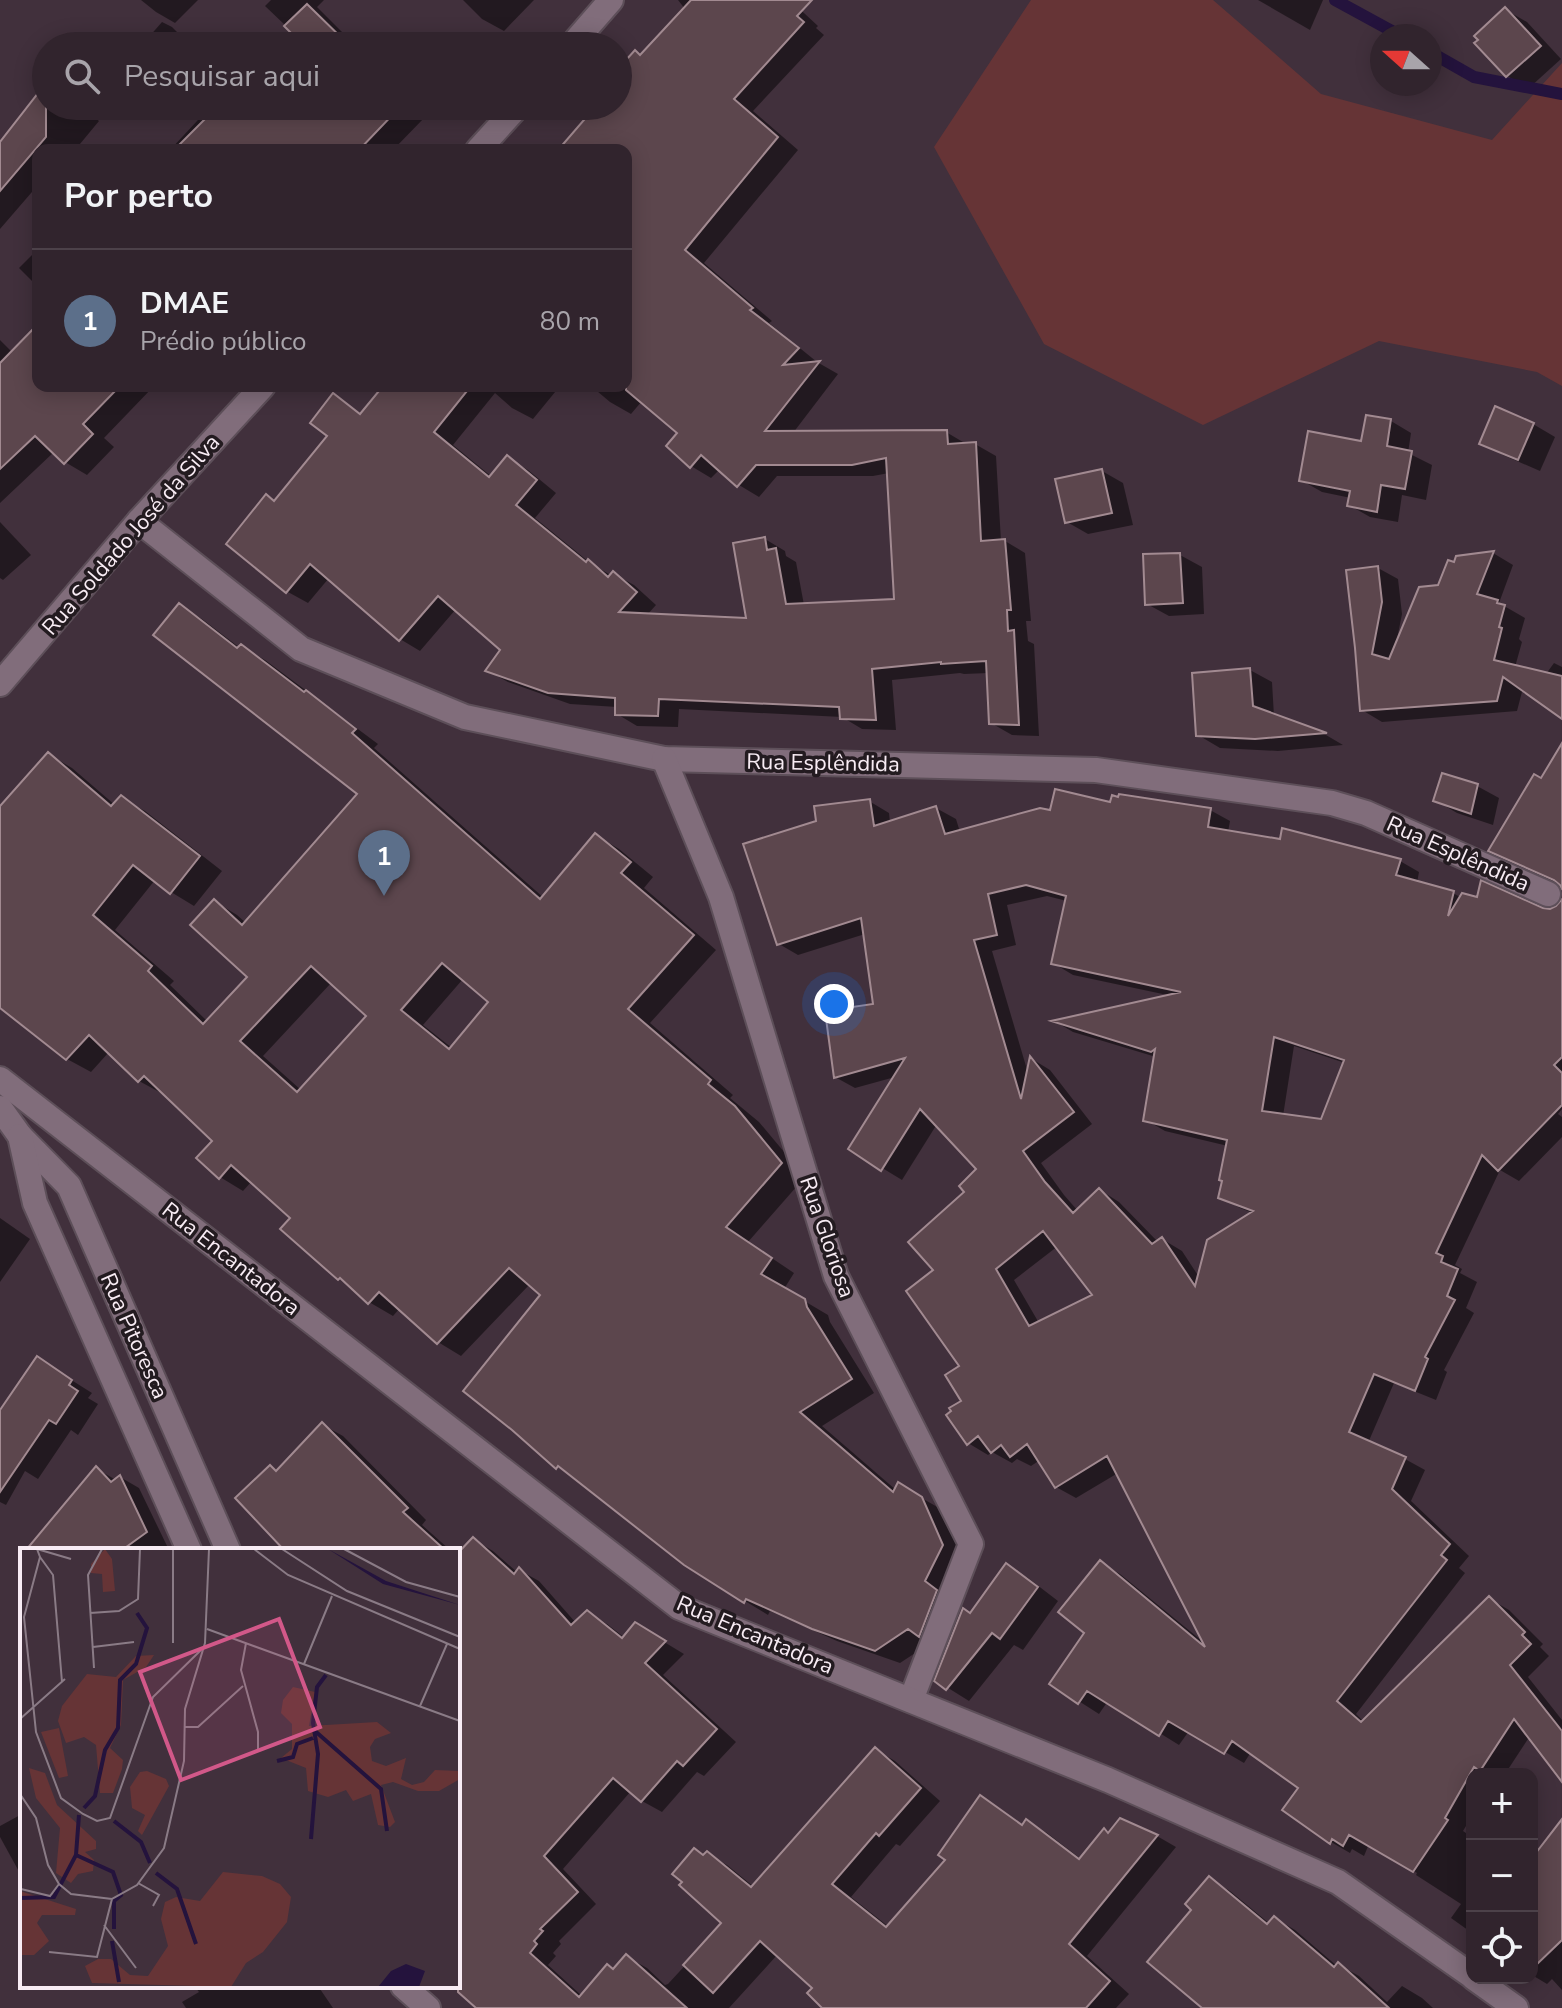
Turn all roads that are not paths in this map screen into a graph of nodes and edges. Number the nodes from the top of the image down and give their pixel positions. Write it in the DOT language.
graph roads {
  1 [pos="611,0"];
  2 [pos="583,32"];
  3 [pos="505,120"];
  4 [pos="483,144"];
  5 [pos="257,392"];
  6 [pos="139,521"];
  7 [pos="0,684"];
  8 [pos="664,759"];
  9 [pos="1548,894"];
  10 [pos="0,1079"];
  11 [pos="0,1108"];
  12 [pos="20,1136"];
  13 [pos="188,1548"];
  14 [pos="227,1548"];
  15 [pos="911,1700"];
  16 [pos="1466,1972"];
  17 [pos="1483,1984"];
  18 [pos="405,1988"];
  19 [pos="425,1988"];
  20 [pos="428,2008"];
  21 [pos="437,2008"];
  22 [pos="1516,2008"];
  1 -- 2 [label="street"];
  3 -- 4 [label="street"];
  5 -- 6 [label="street, Rua Soldado José da Silva"];
  6 -- 7 [label="street, Rua Soldado José da Silva"];
  6 -- 8 [label="street, Rua Esplêndida"];
  8 -- 9 [label="street, Rua Esplêndida"];
  8 -- 15 [label="street, Rua Gloriosa"];
  10 -- 15 [label="street, Rua Encantadora"];
  11 -- 12 [label="street, Rua Pitoresca"];
  12 -- 13 [label="street, Rua Pitoresca"];
  12 -- 14 [label="street, Rua Pitoresca"];
  15 -- 16 [label="street, Rua Encantadora"];
  17 -- 22 [label="street, Rua Encantadora"];
  18 -- 20 [label="street"];
  19 -- 21 [label="street"];
}
